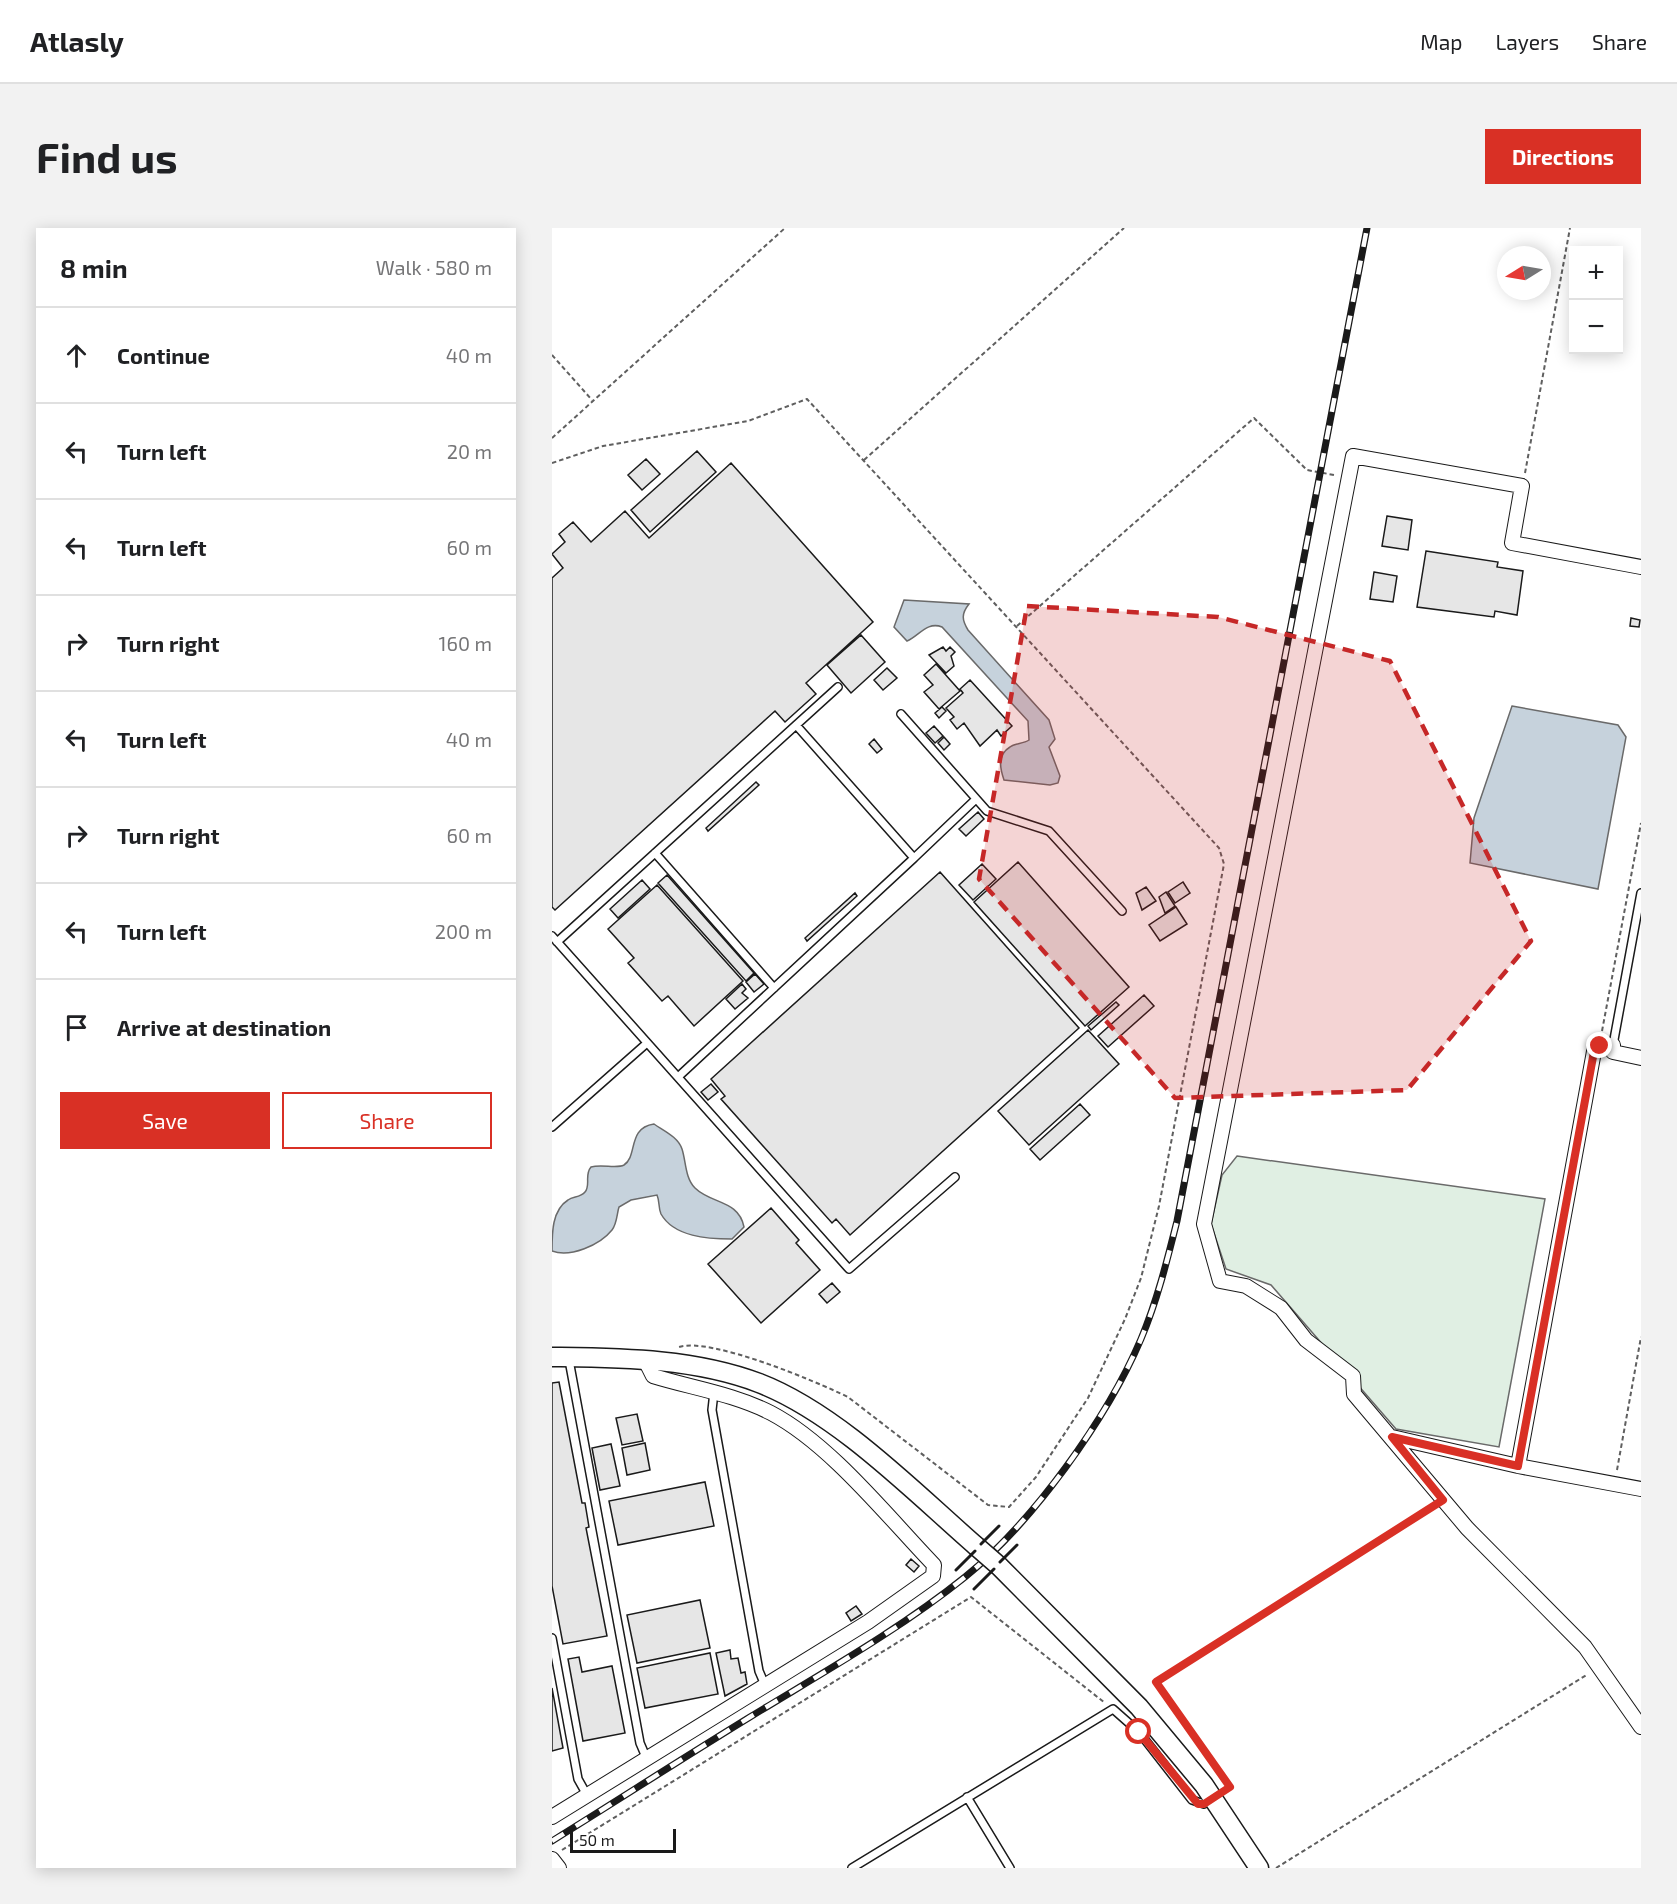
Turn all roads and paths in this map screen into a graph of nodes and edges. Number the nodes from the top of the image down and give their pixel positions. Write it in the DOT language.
graph roads {
  1 [pos="785,228"];
  2 [pos="1124,228"];
  3 [pos="1570,228"];
  4 [pos="552,356"];
  5 [pos="592,400"];
  6 [pos="552,438"];
  7 [pos="864,460"];
  8 [pos="552,463"];
  9 [pos="1349,478"];
  10 [pos="1522,486"];
  11 [pos="1641,567"];
  12 [pos="1017,626"];
  13 [pos="838,687"];
  14 [pos="901,714"];
  15 [pos="796,725"];
  16 [pos="976,799"];
  17 [pos="1641,823"];
  18 [pos="655,853"];
  19 [pos="914,858"];
  20 [pos="1641,893"];
  21 [pos="1122,911"];
  22 [pos="555,939"];
  23 [pos="774,988"];
  24 [pos="647,1043"];
  25 [pos="1607,1045"];
  26 [pos="1641,1058"];
  27 [pos="678,1077"];
  28 [pos="552,1127"];
  29 [pos="955,1177"];
  30 [pos="1641,1336"];
  31 [pos="690,1343"];
  32 [pos="560,1357"];
  33 [pos="645,1360"];
  34 [pos="714,1392"];
  35 [pos="1392,1437"];
  36 [pos="1518,1466"];
  37 [pos="1614,1484"];
  38 [pos="1641,1489"];
  39 [pos="1443,1500"];
  40 [pos="552,1638"];
  41 [pos="1600,1666"];
  42 [pos="765,1685"];
  43 [pos="1113,1709"];
  44 [pos="1641,1727"];
  45 [pos="646,1757"];
  46 [pos="587,1795"];
  47 [pos="967,1797"];
  48 [pos="1214,1798"];
  49 [pos="552,1817"];
  50 [pos="557,1855"];
  51 [pos="559,1868"];
  52 [pos="852,1868"];
  53 [pos="1010,1868"];
  54 [pos="1259,1868"];
  55 [pos="1276,1868"];
  1 -- 5 [label="path"];
  2 -- 7 [label="path"];
  3 -- 10 [label="path"];
  4 -- 5 [label="path"];
  5 -- 6 [label="path"];
  7 -- 8 [label="path"];
  7 -- 12 [label="path"];
  9 -- 10 [label="street"];
  9 -- 12 [label="path"];
  9 -- 35 [label="street"];
  10 -- 11 [label="street"];
  12 -- 31 [label="path"];
  13 -- 15 [label="lane"];
  14 -- 16 [label="lane"];
  15 -- 18 [label="lane"];
  15 -- 19 [label="lane"];
  16 -- 19 [label="lane"];
  16 -- 21 [label="lane"];
  17 -- 25 [label="path"];
  18 -- 22 [label="lane"];
  18 -- 23 [label="lane"];
  19 -- 23 [label="lane"];
  20 -- 25 [label="lane"];
  22 -- 24 [label="lane"];
  23 -- 27 [label="lane"];
  24 -- 27 [label="lane"];
  24 -- 28 [label="lane"];
  25 -- 26 [label="street"];
  25 -- 36 [label="street"];
  27 -- 29 [label="lane"];
  30 -- 37 [label="path"];
  32 -- 33 [label="street"];
  32 -- 45 [label="lane"];
  33 -- 34 [label="street"];
  33 -- 48 [label="street, bridge"];
  34 -- 42 [label="lane"];
  34 -- 42 [label="street"];
  35 -- 36 [label="street"];
  35 -- 39 [label="street"];
  36 -- 37 [label="street"];
  37 -- 38 [label="street"];
  39 -- 41 [label="street"];
  39 -- 48 [label="path"];
  40 -- 46 [label="lane"];
  41 -- 44 [label="street"];
  41 -- 55 [label="path"];
  42 -- 45 [label="street"];
  43 -- 47 [label="lane"];
  43 -- 48 [label="lane"];
  43 -- 50 [label="path"];
  45 -- 46 [label="street"];
  46 -- 49 [label="street"];
  47 -- 52 [label="lane"];
  47 -- 53 [label="lane"];
  48 -- 54 [label="street"];
  50 -- 51 [label="street"];
}
